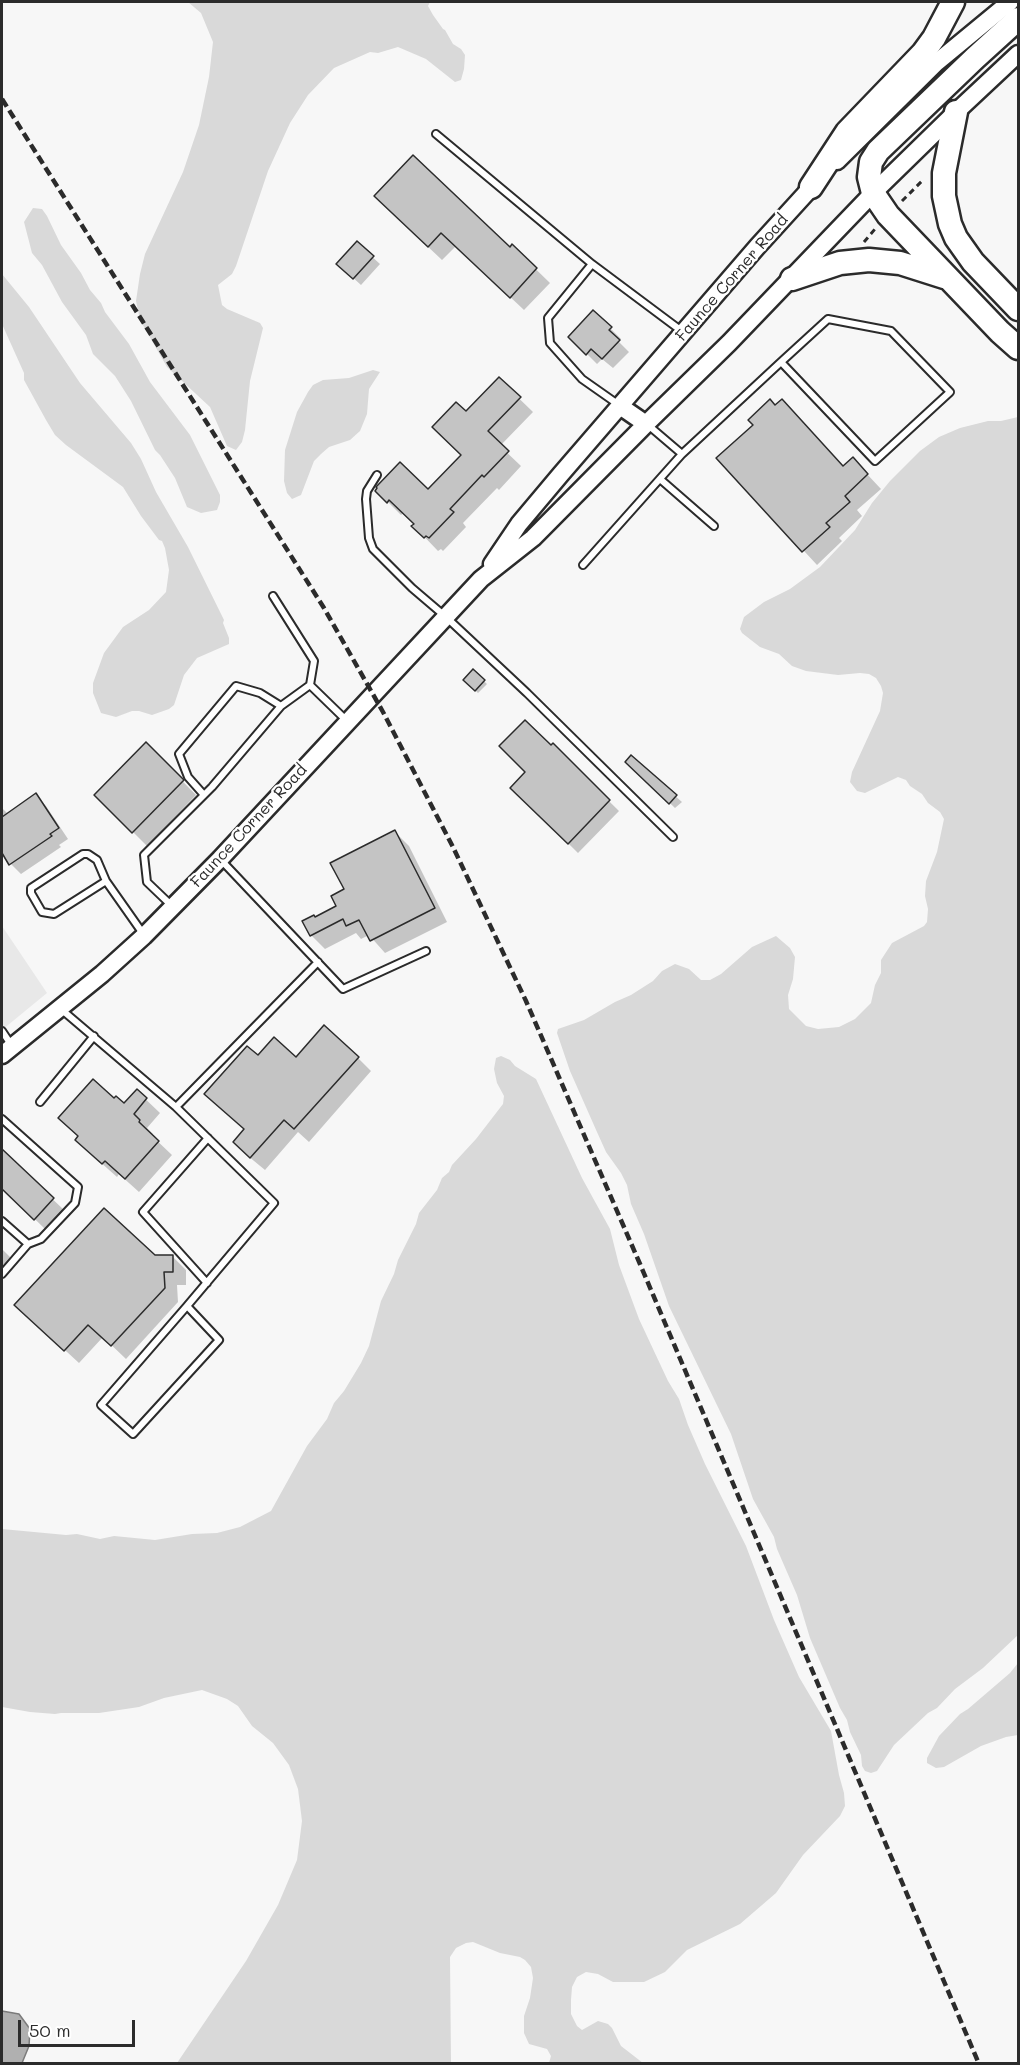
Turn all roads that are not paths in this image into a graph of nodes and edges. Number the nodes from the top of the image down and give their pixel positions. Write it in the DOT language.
graph roads {
  1 [pos="953,2"];
  2 [pos="1010,2"];
  3 [pos="1018,19"];
  4 [pos="1018,54"];
  5 [pos="956,112"];
  6 [pos="436,134"];
  7 [pos="811,188"];
  8 [pos="873,193"];
  9 [pos="592,264"];
  10 [pos="947,278"];
  11 [pos="792,279"];
  12 [pos="1018,309"];
  13 [pos="684,333"];
  14 [pos="1018,348"];
  15 [pos="781,362"];
  16 [pos="620,406"];
  17 [pos="646,424"];
  18 [pos="682,454"];
  19 [pos="377,475"];
  20 [pos="660,479"];
  21 [pos="714,526"];
  22 [pos="584,565"];
  23 [pos="481,579"];
  24 [pos="273,596"];
  25 [pos="446,616"];
  26 [pos="310,685"];
  27 [pos="281,706"];
  28 [pos="348,721"];
  29 [pos="204,795"];
  30 [pos="673,837"];
  31 [pos="220,859"];
  32 [pos="106,881"];
  33 [pos="173,906"];
  34 [pos="144,936"];
  35 [pos="426,951"];
  36 [pos="318,962"];
  37 [pos="61,1009"];
  38 [pos="2,1031"];
  39 [pos="94,1036"];
  40 [pos="7,1051"];
  41 [pos="40,1102"];
  42 [pos="176,1107"];
  43 [pos="2,1119"];
  44 [pos="207,1138"];
  45 [pos="2,1221"];
  46 [pos="28,1244"];
  47 [pos="2,1274"];
  48 [pos="207,1283"];
  49 [pos="187,1306"];
  1 -- 7 [label="highway"];
  2 -- 7 [label="main road, Faunce Corner Road"];
  3 -- 8 [label="highway"];
  4 -- 5 [label="main road, Faunce Corner Road"];
  5 -- 8 [label="main road, Faunce Corner Road"];
  5 -- 12 [label="highway"];
  6 -- 9 [label="lane"];
  7 -- 13 [label="main road, Faunce Corner Road"];
  8 -- 10 [label="highway"];
  8 -- 11 [label="main road, Faunce Corner Road"];
  9 -- 13 [label="lane"];
  9 -- 16 [label="lane"];
  10 -- 11 [label="highway"];
  10 -- 14 [label="highway"];
  11 -- 17 [label="main road, Faunce Corner Road"];
  13 -- 16 [label="main road, Faunce Corner Road"];
  15 -- 15 [label="lane"];
  15 -- 18 [label="lane"];
  16 -- 17 [label="main road"];
  16 -- 23 [label="main road, Faunce Corner Road"];
  17 -- 18 [label="lane"];
  17 -- 23 [label="main road, Faunce Corner Road"];
  18 -- 20 [label="lane"];
  19 -- 25 [label="lane"];
  20 -- 21 [label="lane"];
  20 -- 22 [label="lane"];
  23 -- 25 [label="main road, Faunce Corner Road"];
  24 -- 26 [label="lane"];
  25 -- 28 [label="main road, Faunce Corner Road"];
  25 -- 30 [label="lane"];
  26 -- 27 [label="lane"];
  26 -- 28 [label="lane"];
  27 -- 29 [label="lane"];
  27 -- 29 [label="lane"];
  28 -- 31 [label="main road, Faunce Corner Road"];
  29 -- 33 [label="lane"];
  31 -- 33 [label="main road, Faunce Corner Road"];
  31 -- 36 [label="lane"];
  32 -- 32 [label="lane"];
  32 -- 34 [label="lane"];
  33 -- 34 [label="main road, Faunce Corner Road"];
  34 -- 37 [label="main road, Faunce Corner Road"];
  35 -- 36 [label="lane"];
  36 -- 42 [label="lane"];
  37 -- 39 [label="lane"];
  37 -- 40 [label="main road, Faunce Corner Road"];
  38 -- 40 [label="lane"];
  39 -- 41 [label="lane"];
  39 -- 42 [label="lane"];
  42 -- 44 [label="lane"];
  43 -- 46 [label="lane"];
  44 -- 48 [label="lane"];
  44 -- 48 [label="lane"];
  45 -- 46 [label="lane"];
  46 -- 47 [label="lane"];
  48 -- 49 [label="lane"];
  49 -- 49 [label="lane"];
}
